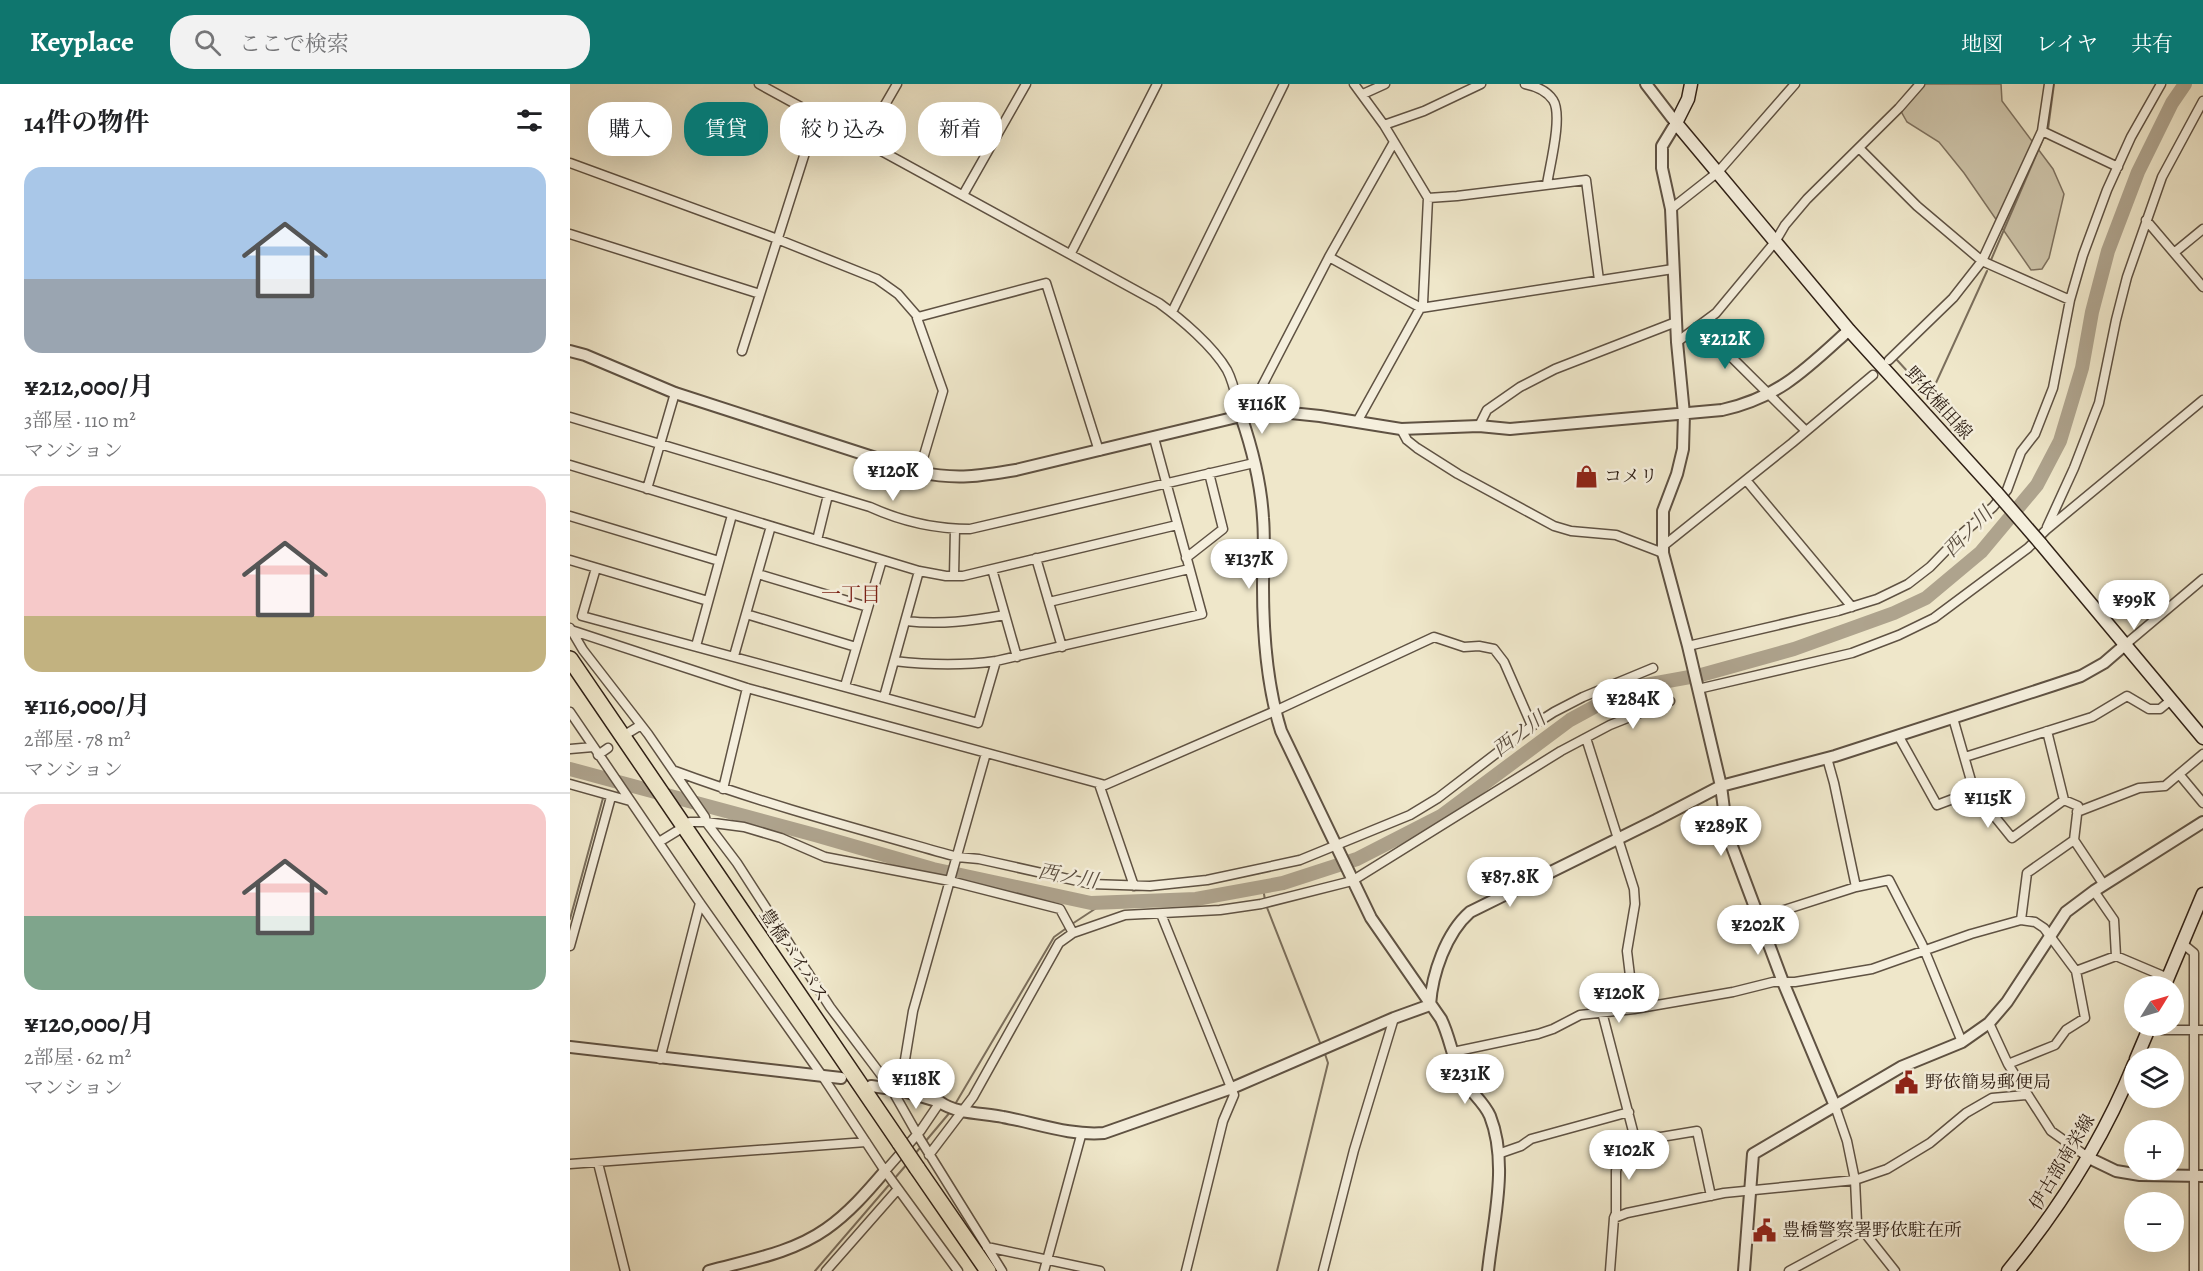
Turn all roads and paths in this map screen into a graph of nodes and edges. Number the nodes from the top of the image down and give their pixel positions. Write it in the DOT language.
graph roads {
  1 [pos="759,84"];
  2 [pos="897,84"];
  3 [pos="1026,84"];
  4 [pos="1158,84"];
  5 [pos="1284,84"];
  6 [pos="1354,84"];
  7 [pos="1385,84"];
  8 [pos="1481,84"];
  9 [pos="1525,84"];
  10 [pos="1646,84"];
  11 [pos="1691,84"];
  12 [pos="1795,84"];
  13 [pos="1920,84"];
  14 [pos="2049,84"];
  15 [pos="2161,84"];
  16 [pos="1363,94"];
  17 [pos="2203,101"];
  18 [pos="793,102"];
  19 [pos="887,102"];
  20 [pos="1676,123"];
  21 [pos="1384,125"];
  22 [pos="2042,131"];
  23 [pos="1394,142"];
  24 [pos="1859,148"];
  25 [pos="805,156"];
  26 [pos="892,156"];
  27 [pos="570,163"];
  28 [pos="2118,167"];
  29 [pos="1718,172"];
  30 [pos="1547,184"];
  31 [pos="963,195"];
  32 [pos="1428,198"];
  33 [pos="1671,209"];
  34 [pos="2146,220"];
  35 [pos="2203,229"];
  36 [pos="570,234"];
  37 [pos="779,240"];
  38 [pos="1775,242"];
  39 [pos="2175,252"];
  40 [pos="1071,253"];
  41 [pos="1329,257"];
  42 [pos="1982,261"];
  43 [pos="1673,269"];
  44 [pos="1599,280"];
  45 [pos="2203,286"];
  46 [pos="760,294"];
  47 [pos="2070,300"];
  48 [pos="1421,308"];
  49 [pos="1172,312"];
  50 [pos="918,317"];
  51 [pos="1676,322"];
  52 [pos="1700,326"];
  53 [pos="1849,330"];
  54 [pos="1677,342"];
  55 [pos="570,351"];
  56 [pos="742,351"];
  57 [pos="1888,360"];
  58 [pos="1873,375"];
  59 [pos="675,393"];
  60 [pos="1769,394"];
  61 [pos="2203,400"];
  62 [pos="1684,414"];
  63 [pos="1244,415"];
  64 [pos="570,417"];
  65 [pos="1357,422"];
  66 [pos="1479,426"];
  67 [pos="1401,429"];
  68 [pos="1806,431"];
  69 [pos="1154,438"];
  70 [pos="659,444"];
  71 [pos="1099,451"];
  72 [pos="1254,463"];
  73 [pos="570,465"];
  74 [pos="920,472"];
  75 [pos="1209,473"];
  76 [pos="1746,480"];
  77 [pos="1165,483"];
  78 [pos="646,489"];
  79 [pos="828,495"];
  80 [pos="732,515"];
  81 [pos="570,516"];
  82 [pos="1177,525"];
  83 [pos="771,526"];
  84 [pos="955,529"];
  85 [pos="2046,530"];
  86 [pos="817,540"];
  87 [pos="1662,550"];
  88 [pos="1036,558"];
  89 [pos="1186,558"];
  90 [pos="570,560"];
  91 [pos="882,560"];
  92 [pos="719,561"];
  93 [pos="596,568"];
  94 [pos="992,569"];
  95 [pos="1190,569"];
  96 [pos="919,572"];
  97 [pos="758,574"];
  98 [pos="954,576"];
  99 [pos="2203,579"];
  100 [pos="708,601"];
  101 [pos="1048,602"];
  102 [pos="868,607"];
  103 [pos="1852,607"];
  104 [pos="746,614"];
  105 [pos="1005,615"];
  106 [pos="906,621"];
  107 [pos="571,629"];
  108 [pos="2126,644"];
  109 [pos="696,646"];
  110 [pos="1688,646"];
  111 [pos="856,647"];
  112 [pos="1062,647"];
  113 [pos="734,657"];
  114 [pos="1017,657"];
  115 [pos="570,659"];
  116 [pos="894,661"];
  117 [pos="996,661"];
  118 [pos="1653,668"];
  119 [pos="845,686"];
  120 [pos="747,688"];
  121 [pos="1698,689"];
  122 [pos="884,697"];
  123 [pos="2171,700"];
  124 [pos="1670,701"];
  125 [pos="1275,711"];
  126 [pos="570,712"];
  127 [pos="1953,718"];
  128 [pos="641,725"];
  129 [pos="1532,726"];
  130 [pos="2047,731"];
  131 [pos="628,733"];
  132 [pos="1898,735"];
  133 [pos="1586,738"];
  134 [pos="2203,738"];
  135 [pos="608,748"];
  136 [pos="570,749"];
  137 [pos="596,751"];
  138 [pos="986,753"];
  139 [pos="2203,754"];
  140 [pos="1965,757"];
  141 [pos="1827,758"];
  142 [pos="676,774"];
  143 [pos="2180,774"];
  144 [pos="570,784"];
  145 [pos="1099,784"];
  146 [pos="1721,786"];
  147 [pos="723,789"];
  148 [pos="1974,791"];
  149 [pos="611,797"];
  150 [pos="2064,800"];
  151 [pos="630,801"];
  152 [pos="2203,803"];
  153 [pos="2077,812"];
  154 [pos="705,819"];
  155 [pos="690,822"];
  156 [pos="2203,822"];
  157 [pos="677,831"];
  158 [pos="1617,839"];
  159 [pos="2074,840"];
  160 [pos="659,842"];
  161 [pos="1337,845"];
  162 [pos="957,857"];
  163 [pos="950,880"];
  164 [pos="1352,881"];
  165 [pos="1134,886"];
  166 [pos="1856,887"];
  167 [pos="2099,888"];
  168 [pos="2203,894"];
  169 [pos="700,903"];
  170 [pos="1161,914"];
  171 [pos="1759,918"];
  172 [pos="2021,920"];
  173 [pos="1073,932"];
  174 [pos="2049,936"];
  175 [pos="2183,944"];
  176 [pos="570,946"];
  177 [pos="1925,952"];
  178 [pos="2116,956"];
  179 [pos="2076,971"];
  180 [pos="2153,976"];
  181 [pos="2169,976"];
  182 [pos="1783,982"];
  183 [pos="1430,1005"];
  184 [pos="1634,1009"];
  185 [pos="1602,1012"];
  186 [pos="1394,1018"];
  187 [pos="1989,1023"];
  188 [pos="2184,1029"];
  189 [pos="2199,1030"];
  190 [pos="1962,1042"];
  191 [pos="570,1047"];
  192 [pos="1453,1052"];
  193 [pos="660,1059"];
  194 [pos="2008,1064"];
  195 [pos="823,1077"];
  196 [pos="841,1078"];
  197 [pos="871,1086"];
  198 [pos="1232,1088"];
  199 [pos="896,1089"];
  200 [pos="2124,1090"];
  201 [pos="2026,1095"];
  202 [pos="943,1104"];
  203 [pos="1835,1106"];
  204 [pos="961,1110"];
  205 [pos="1629,1112"];
  206 [pos="1082,1132"];
  207 [pos="1634,1136"];
  208 [pos="918,1137"];
  209 [pos="866,1142"];
  210 [pos="928,1153"];
  211 [pos="1498,1154"];
  212 [pos="2089,1158"];
  213 [pos="598,1163"];
  214 [pos="570,1164"];
  215 [pos="886,1173"];
  216 [pos="2199,1176"];
  217 [pos="1855,1180"];
  218 [pos="896,1186"];
  219 [pos="1750,1189"];
  220 [pos="1711,1196"];
  221 [pos="1614,1218"];
  222 [pos="1863,1231"];
  223 [pos="987,1247"];
  224 [pos="1047,1259"];
  225 [pos="953,1269"];
  226 [pos="625,1271"];
  227 [pos="710,1271"];
  228 [pos="826,1271"];
  229 [pos="988,1271"];
  230 [pos="1002,1271"];
  231 [pos="1044,1271"];
  232 [pos="1100,1271"];
  233 [pos="1185,1271"];
  234 [pos="1323,1271"];
  235 [pos="1488,1271"];
  236 [pos="1610,1271"];
  237 [pos="1744,1271"];
  238 [pos="1789,1271"];
  239 [pos="1894,1271"];
  240 [pos="2009,1271"];
  241 [pos="2194,1271"];
  1 -- 18 [label="street"];
  2 -- 19 [label="street"];
  3 -- 31 [label="street"];
  4 -- 40 [label="street"];
  5 -- 49 [label="street"];
  6 -- 16 [label="street"];
  7 -- 16 [label="street"];
  8 -- 21 [label="street"];
  9 -- 30 [label="street"];
  10 -- 20 [label="street"];
  11 -- 20 [label="main road"];
  12 -- 29 [label="street"];
  13 -- 24 [label="street"];
  14 -- 22 [label="street"];
  15 -- 28 [label="street"];
  16 -- 21 [label="street"];
  17 -- 34 [label="street"];
  20 -- 29 [label="main road, 野依植田線"];
  20 -- 33 [label="street"];
  21 -- 23 [label="street"];
  22 -- 28 [label="street"];
  22 -- 42 [label="street"];
  23 -- 32 [label="street"];
  23 -- 41 [label="street"];
  24 -- 38 [label="street"];
  24 -- 42 [label="street"];
  25 -- 37 [label="street"];
  26 -- 31 [label="street"];
  27 -- 37 [label="street"];
  28 -- 47 [label="street"];
  29 -- 33 [label="street"];
  29 -- 38 [label="main road, 野依植田線"];
  30 -- 32 [label="street"];
  30 -- 44 [label="street"];
  31 -- 40 [label="street"];
  32 -- 48 [label="street"];
  33 -- 43 [label="street"];
  34 -- 39 [label="street"];
  34 -- 85 [label="street"];
  35 -- 39 [label="street"];
  36 -- 46 [label="street"];
  37 -- 46 [label="street"];
  37 -- 50 [label="street"];
  38 -- 52 [label="street"];
  38 -- 53 [label="main road, 野依植田線"];
  39 -- 45 [label="street"];
  40 -- 49 [label="street"];
  41 -- 48 [label="street"];
  41 -- 63 [label="street"];
  42 -- 47 [label="street"];
  42 -- 57 [label="street"];
  43 -- 44 [label="street"];
  43 -- 51 [label="street"];
  44 -- 48 [label="street"];
  46 -- 56 [label="street"];
  47 -- 103 [label="street"];
  48 -- 65 [label="street"];
  49 -- 63 [label="street"];
  50 -- 71 [label="street"];
  50 -- 74 [label="street"];
  51 -- 54 [label="street"];
  51 -- 66 [label="street"];
  52 -- 54 [label="street"];
  52 -- 60 [label="street"];
  53 -- 60 [label="street"];
  53 -- 108 [label="main road, 野依植田線, bridge"];
  54 -- 62 [label="street"];
  55 -- 59 [label="street"];
  58 -- 68 [label="street"];
  59 -- 70 [label="street"];
  59 -- 74 [label="street"];
  60 -- 62 [label="street"];
  60 -- 68 [label="street"];
  61 -- 85 [label="street"];
  62 -- 66 [label="street"];
  62 -- 87 [label="street"];
  63 -- 65 [label="street"];
  63 -- 69 [label="street"];
  63 -- 72 [label="street"];
  64 -- 70 [label="street"];
  65 -- 67 [label="street"];
  66 -- 67 [label="street"];
  67 -- 87 [label="street"];
  68 -- 76 [label="street"];
  69 -- 71 [label="street"];
  69 -- 77 [label="street"];
  70 -- 78 [label="street"];
  70 -- 79 [label="street"];
  71 -- 74 [label="street"];
  72 -- 75 [label="street"];
  72 -- 125 [label="street"];
  73 -- 78 [label="street"];
  75 -- 77 [label="street"];
  75 -- 89 [label="street"];
  76 -- 87 [label="street"];
  76 -- 103 [label="street"];
  77 -- 82 [label="street"];
  77 -- 84 [label="street"];
  78 -- 80 [label="street"];
  79 -- 84 [label="street"];
  79 -- 86 [label="street"];
  80 -- 83 [label="street"];
  80 -- 92 [label="street"];
  81 -- 92 [label="street"];
  82 -- 88 [label="street"];
  82 -- 89 [label="street"];
  83 -- 86 [label="street"];
  83 -- 97 [label="street"];
  84 -- 98 [label="street"];
  85 -- 121 [label="street"];
  86 -- 91 [label="street"];
  87 -- 110 [label="street"];
  88 -- 94 [label="street"];
  88 -- 101 [label="street"];
  89 -- 95 [label="street"];
  90 -- 93 [label="street"];
  91 -- 96 [label="street"];
  91 -- 102 [label="street"];
  92 -- 100 [label="street"];
  93 -- 100 [label="street"];
  93 -- 109 [label="street"];
  94 -- 98 [label="street"];
  94 -- 105 [label="street"];
  95 -- 101 [label="street"];
  95 -- 112 [label="street"];
  96 -- 98 [label="street"];
  96 -- 106 [label="street"];
  97 -- 102 [label="street"];
  97 -- 104 [label="street"];
  99 -- 108 [label="street"];
  100 -- 109 [label="street"];
  101 -- 112 [label="street"];
  102 -- 111 [label="street"];
  103 -- 110 [label="street"];
  104 -- 111 [label="street"];
  104 -- 113 [label="street"];
  105 -- 106 [label="street"];
  105 -- 114 [label="street"];
  106 -- 116 [label="street"];
  107 -- 120 [label="street"];
  107 -- 128 [label="street"];
  108 -- 123 [label="main road, 野依植田線"];
  108 -- 127 [label="street"];
  109 -- 113 [label="street"];
  110 -- 121 [label="street"];
  111 -- 119 [label="street"];
  112 -- 114 [label="street"];
  113 -- 119 [label="street"];
  114 -- 117 [label="street"];
  115 -- 229 [label="highway, 豊橋バイパス, bridge"];
  116 -- 117 [label="street"];
  116 -- 122 [label="street"];
  117 -- 122 [label="street"];
  118 -- 129 [label="street"];
  119 -- 122 [label="street"];
  120 -- 138 [label="street"];
  120 -- 147 [label="street"];
  121 -- 146 [label="street"];
  123 -- 130 [label="street"];
  123 -- 134 [label="main road, 野依植田線"];
  124 -- 133 [label="street"];
  125 -- 129 [label="street"];
  125 -- 145 [label="street"];
  125 -- 161 [label="street"];
  126 -- 137 [label="street"];
  127 -- 132 [label="street"];
  127 -- 140 [label="street"];
  128 -- 131 [label="street"];
  128 -- 142 [label="street"];
  129 -- 161 [label="street"];
  130 -- 140 [label="street"];
  130 -- 150 [label="street"];
  132 -- 141 [label="street"];
  132 -- 148 [label="street"];
  133 -- 158 [label="street"];
  133 -- 164 [label="street"];
  135 -- 137 [label="street"];
  136 -- 137 [label="street"];
  137 -- 151 [label="street"];
  138 -- 145 [label="street"];
  138 -- 162 [label="street"];
  139 -- 143 [label="street"];
  140 -- 148 [label="street"];
  141 -- 146 [label="street"];
  141 -- 166 [label="street"];
  142 -- 147 [label="street"];
  142 -- 154 [label="street"];
  143 -- 152 [label="street"];
  143 -- 153 [label="street"];
  144 -- 149 [label="street"];
  145 -- 165 [label="street"];
  146 -- 158 [label="street"];
  146 -- 171 [label="street"];
  147 -- 162 [label="street"];
  148 -- 150 [label="street"];
  149 -- 151 [label="street"];
  149 -- 176 [label="street"];
  150 -- 153 [label="street"];
  151 -- 160 [label="street"];
  153 -- 159 [label="street"];
  154 -- 155 [label="street"];
  154 -- 163 [label="street"];
  154 -- 199 [label="street"];
  156 -- 167 [label="street"];
  157 -- 160 [label="street"];
  158 -- 183 [label="street"];
  158 -- 184 [label="street"];
  159 -- 167 [label="street"];
  159 -- 172 [label="street"];
  160 -- 169 [label="street"];
  161 -- 164 [label="street"];
  161 -- 165 [label="street"];
  162 -- 163 [label="street"];
  162 -- 165 [label="street"];
  163 -- 173 [label="street"];
  163 -- 199 [label="street"];
  164 -- 170 [label="street"];
  164 -- 183 [label="street"];
  166 -- 171 [label="street"];
  166 -- 177 [label="street"];
  167 -- 174 [label="street"];
  167 -- 178 [label="street"];
  168 -- 175 [label="main road"];
  169 -- 193 [label="street"];
  169 -- 195 [label="street"];
  170 -- 173 [label="street"];
  170 -- 198 [label="street"];
  171 -- 182 [label="street"];
  172 -- 174 [label="street"];
  172 -- 177 [label="street"];
  173 -- 204 [label="street"];
  174 -- 179 [label="street"];
  174 -- 187 [label="street"];
  175 -- 181 [label="main road"];
  175 -- 189 [label="street"];
  177 -- 182 [label="street"];
  177 -- 190 [label="street"];
  178 -- 179 [label="street"];
  178 -- 180 [label="street"];
  179 -- 194 [label="street"];
  182 -- 184 [label="street"];
  182 -- 203 [label="street"];
  183 -- 186 [label="street"];
  183 -- 192 [label="street"];
  184 -- 185 [label="street"];
  185 -- 192 [label="street"];
  185 -- 205 [label="street"];
  186 -- 198 [label="street"];
  186 -- 234 [label="street"];
  187 -- 190 [label="street"];
  187 -- 194 [label="street"];
  188 -- 189 [label="street"];
  189 -- 216 [label="street"];
  190 -- 203 [label="street"];
  191 -- 193 [label="street"];
  192 -- 211 [label="street"];
  193 -- 195 [label="street"];
  194 -- 201 [label="street"];
  195 -- 196 [label="street"];
  195 -- 209 [label="street"];
  197 -- 199 [label="street"];
  198 -- 206 [label="street"];
  198 -- 233 [label="street"];
  199 -- 202 [label="street"];
  199 -- 208 [label="street"];
  200 -- 212 [label="main road, 伊古部南栄線"];
  201 -- 212 [label="street"];
  201 -- 217 [label="street"];
  202 -- 204 [label="street"];
  202 -- 208 [label="street"];
  203 -- 217 [label="street"];
  203 -- 219 [label="street"];
  204 -- 206 [label="street"];
  204 -- 210 [label="street"];
  205 -- 207 [label="street"];
  205 -- 211 [label="street"];
  206 -- 224 [label="street"];
  207 -- 220 [label="street"];
  207 -- 221 [label="street"];
  208 -- 210 [label="street"];
  208 -- 215 [label="street"];
  209 -- 213 [label="street"];
  209 -- 215 [label="street"];
  210 -- 223 [label="street"];
  211 -- 235 [label="street"];
  212 -- 216 [label="street"];
  212 -- 240 [label="main road, 伊古部南栄線"];
  213 -- 214 [label="street"];
  213 -- 226 [label="street"];
  215 -- 218 [label="street"];
  215 -- 227 [label="street"];
  216 -- 241 [label="street"];
  217 -- 219 [label="street"];
  217 -- 222 [label="street"];
  218 -- 225 [label="street"];
  218 -- 228 [label="street"];
  219 -- 220 [label="street"];
  219 -- 237 [label="street"];
  220 -- 221 [label="street"];
  221 -- 236 [label="street"];
  222 -- 238 [label="street"];
  222 -- 239 [label="street"];
  223 -- 224 [label="street"];
  223 -- 230 [label="street"];
  224 -- 231 [label="street"];
  224 -- 232 [label="street"];
}
